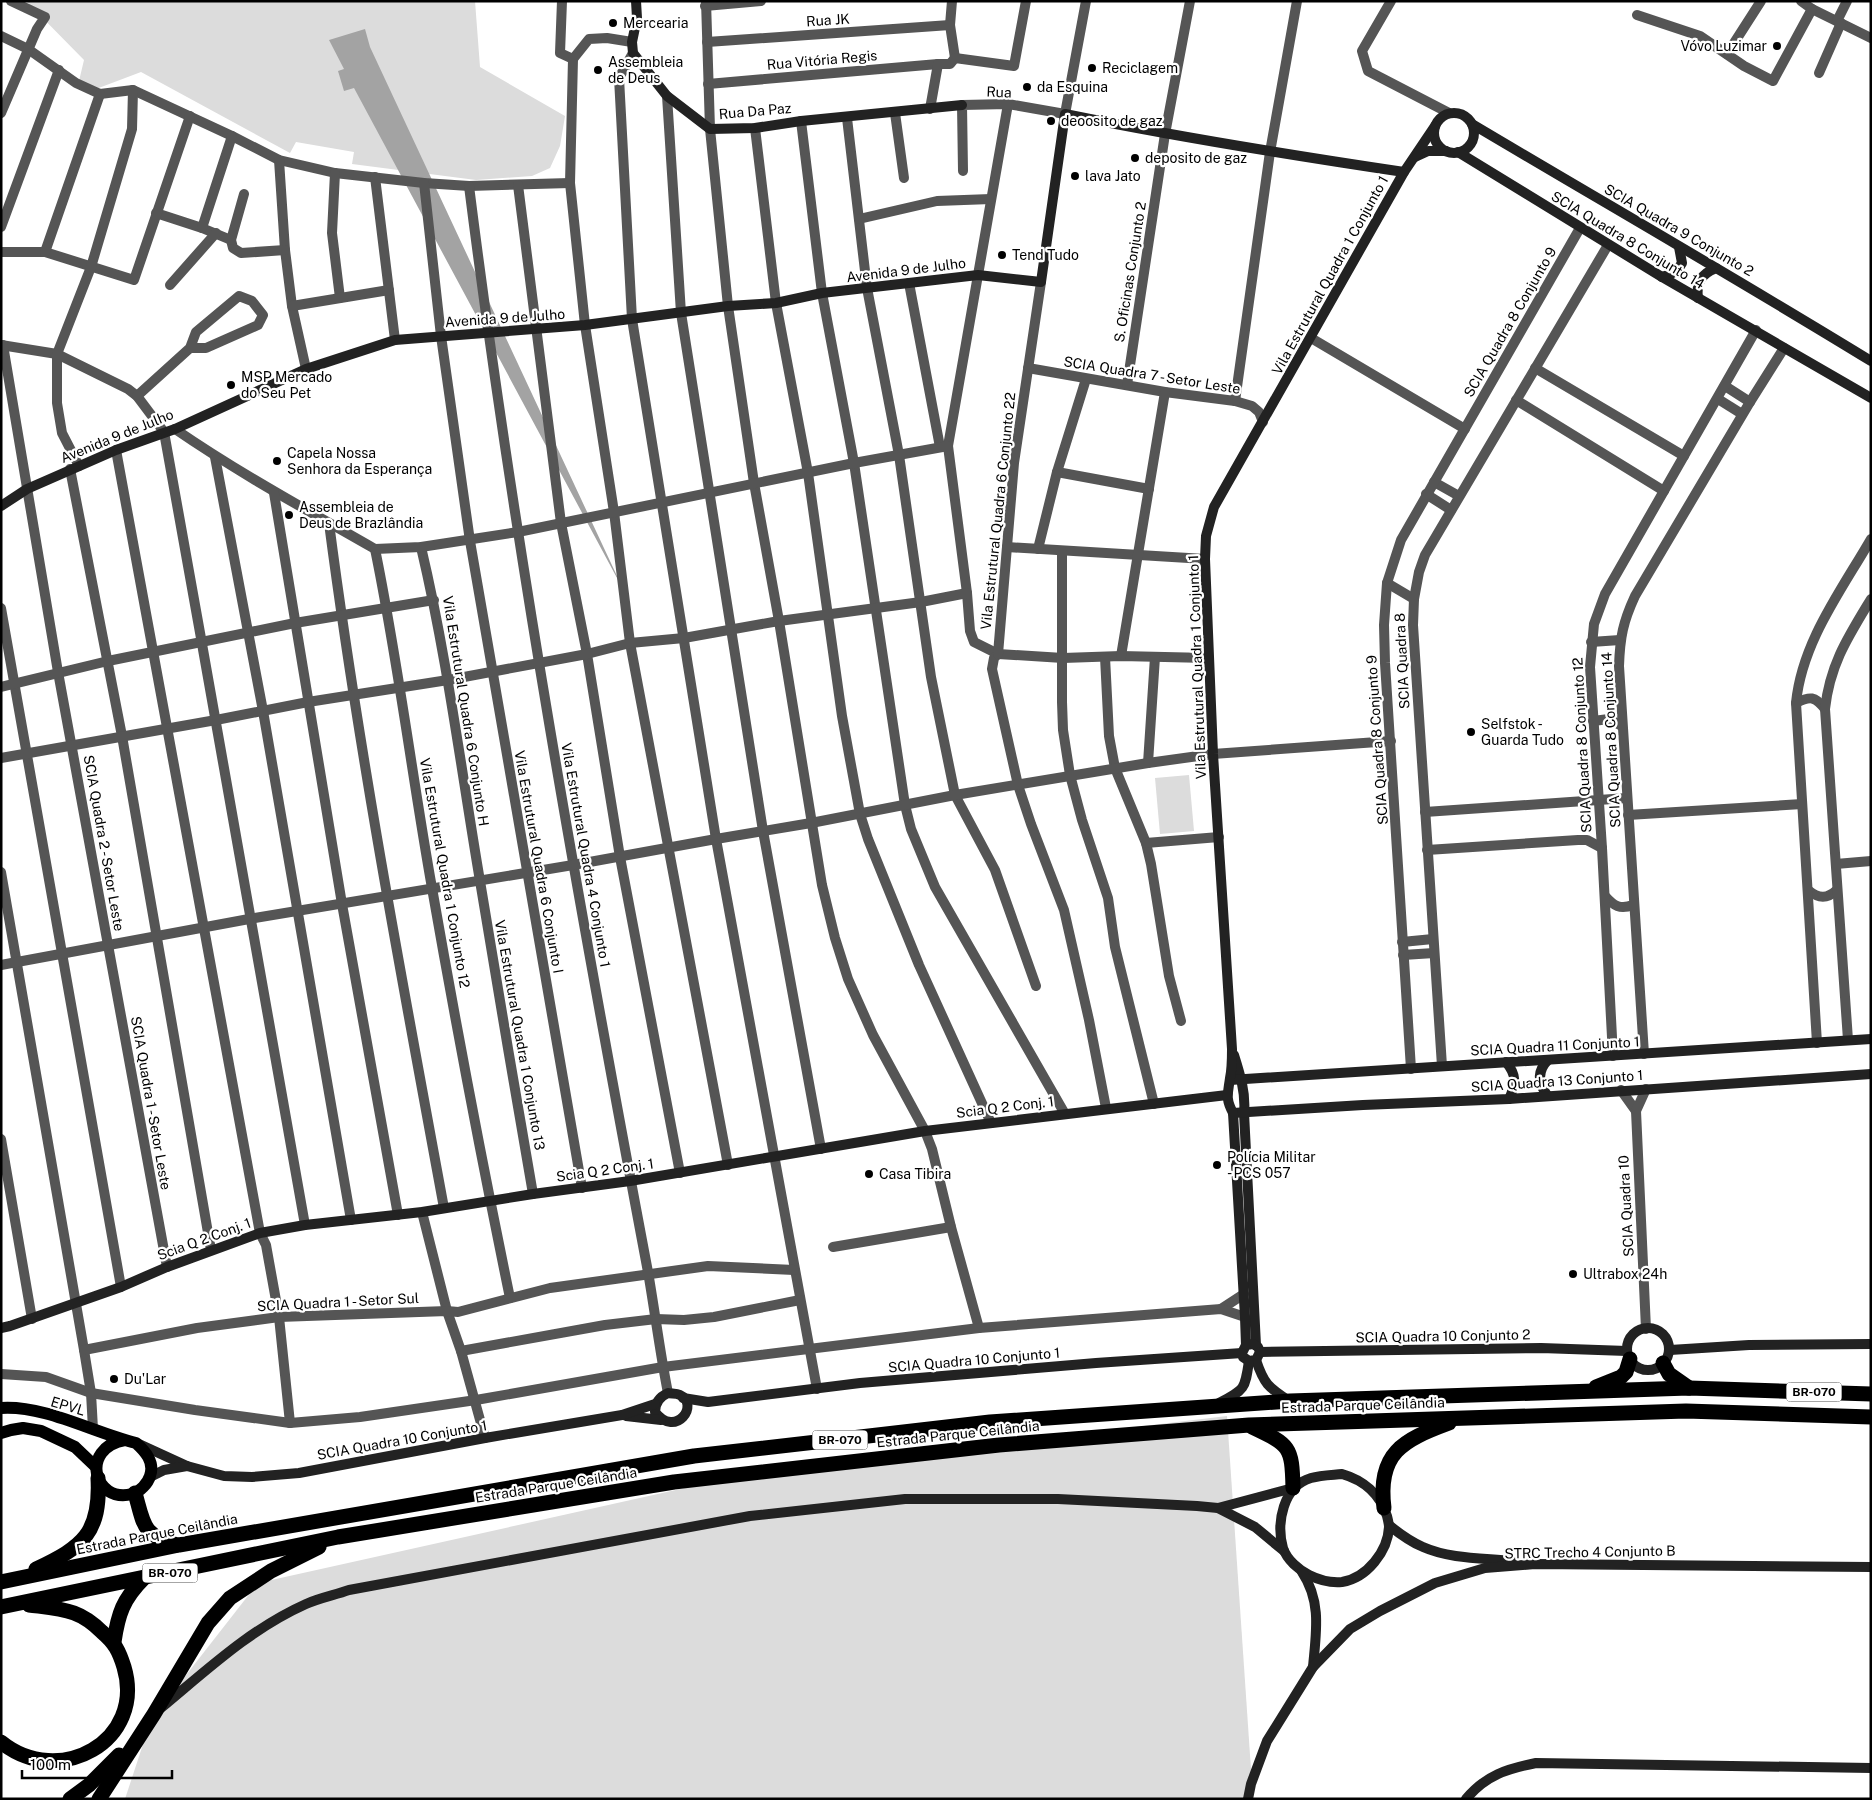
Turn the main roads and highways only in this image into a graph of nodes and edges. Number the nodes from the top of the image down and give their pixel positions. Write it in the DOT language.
graph roads {
  1 [pos="1628,1355"];
  2 [pos="1666,1357"];
  3 [pos="1688,1388"];
  4 [pos="1566,1393"];
  5 [pos="1871,1394"];
  6 [pos="1,1408"];
  7 [pos="1871,1417"];
  8 [pos="1464,1418"];
  9 [pos="1249,1425"];
  10 [pos="1,1433"];
  11 [pos="130,1441"];
  12 [pos="97,1473"];
  13 [pos="1293,1488"];
  14 [pos="135,1493"];
  15 [pos="1384,1508"];
  16 [pos="338,1537"];
  17 [pos="179,1545"];
  18 [pos="144,1578"];
  19 [pos="6,1581"];
  20 [pos="18,1603"];
  21 [pos="1,1607"];
  22 [pos="114,1642"];
  23 [pos="154,1714"];
  24 [pos="1,1742"];
  25 [pos="70,1799"];
  26 [pos="99,1799"];
  1 -- 4 [label="highway"];
  2 -- 3 [label="highway"];
  3 -- 4 [label="highway, Estrada Parque Ceilândia / BR-070"];
  3 -- 5 [label="highway, Estrada Parque Ceilândia / BR-070"];
  4 -- 17 [label="highway, Estrada Parque Ceilândia / BR-070"];
  6 -- 11 [label="main road, EPVL"];
  7 -- 8 [label="highway, Estrada Parque Ceilândia / BR-070"];
  8 -- 9 [label="highway, Estrada Parque Ceilândia / BR-070"];
  8 -- 15 [label="highway"];
  9 -- 13 [label="highway"];
  9 -- 16 [label="highway, Estrada Parque Ceilândia / BR-070"];
  10 -- 12 [label="main road"];
  11 -- 12 [label="main road"];
  11 -- 14 [label="main road"];
  12 -- 14 [label="main road"];
  12 -- 19 [label="highway"];
  14 -- 17 [label="highway"];
  16 -- 18 [label="highway, Estrada Parque Ceilândia / BR-070"];
  16 -- 23 [label="highway"];
  17 -- 19 [label="highway, Estrada Parque Ceilândia / BR-070"];
  18 -- 20 [label="highway, Estrada Parque Ceilândia / BR-070"];
  18 -- 22 [label="highway"];
  20 -- 21 [label="highway, Estrada Parque Ceilândia / BR-070"];
  20 -- 22 [label="highway"];
  22 -- 24 [label="highway"];
  23 -- 25 [label="highway"];
  23 -- 26 [label="highway"];
}
